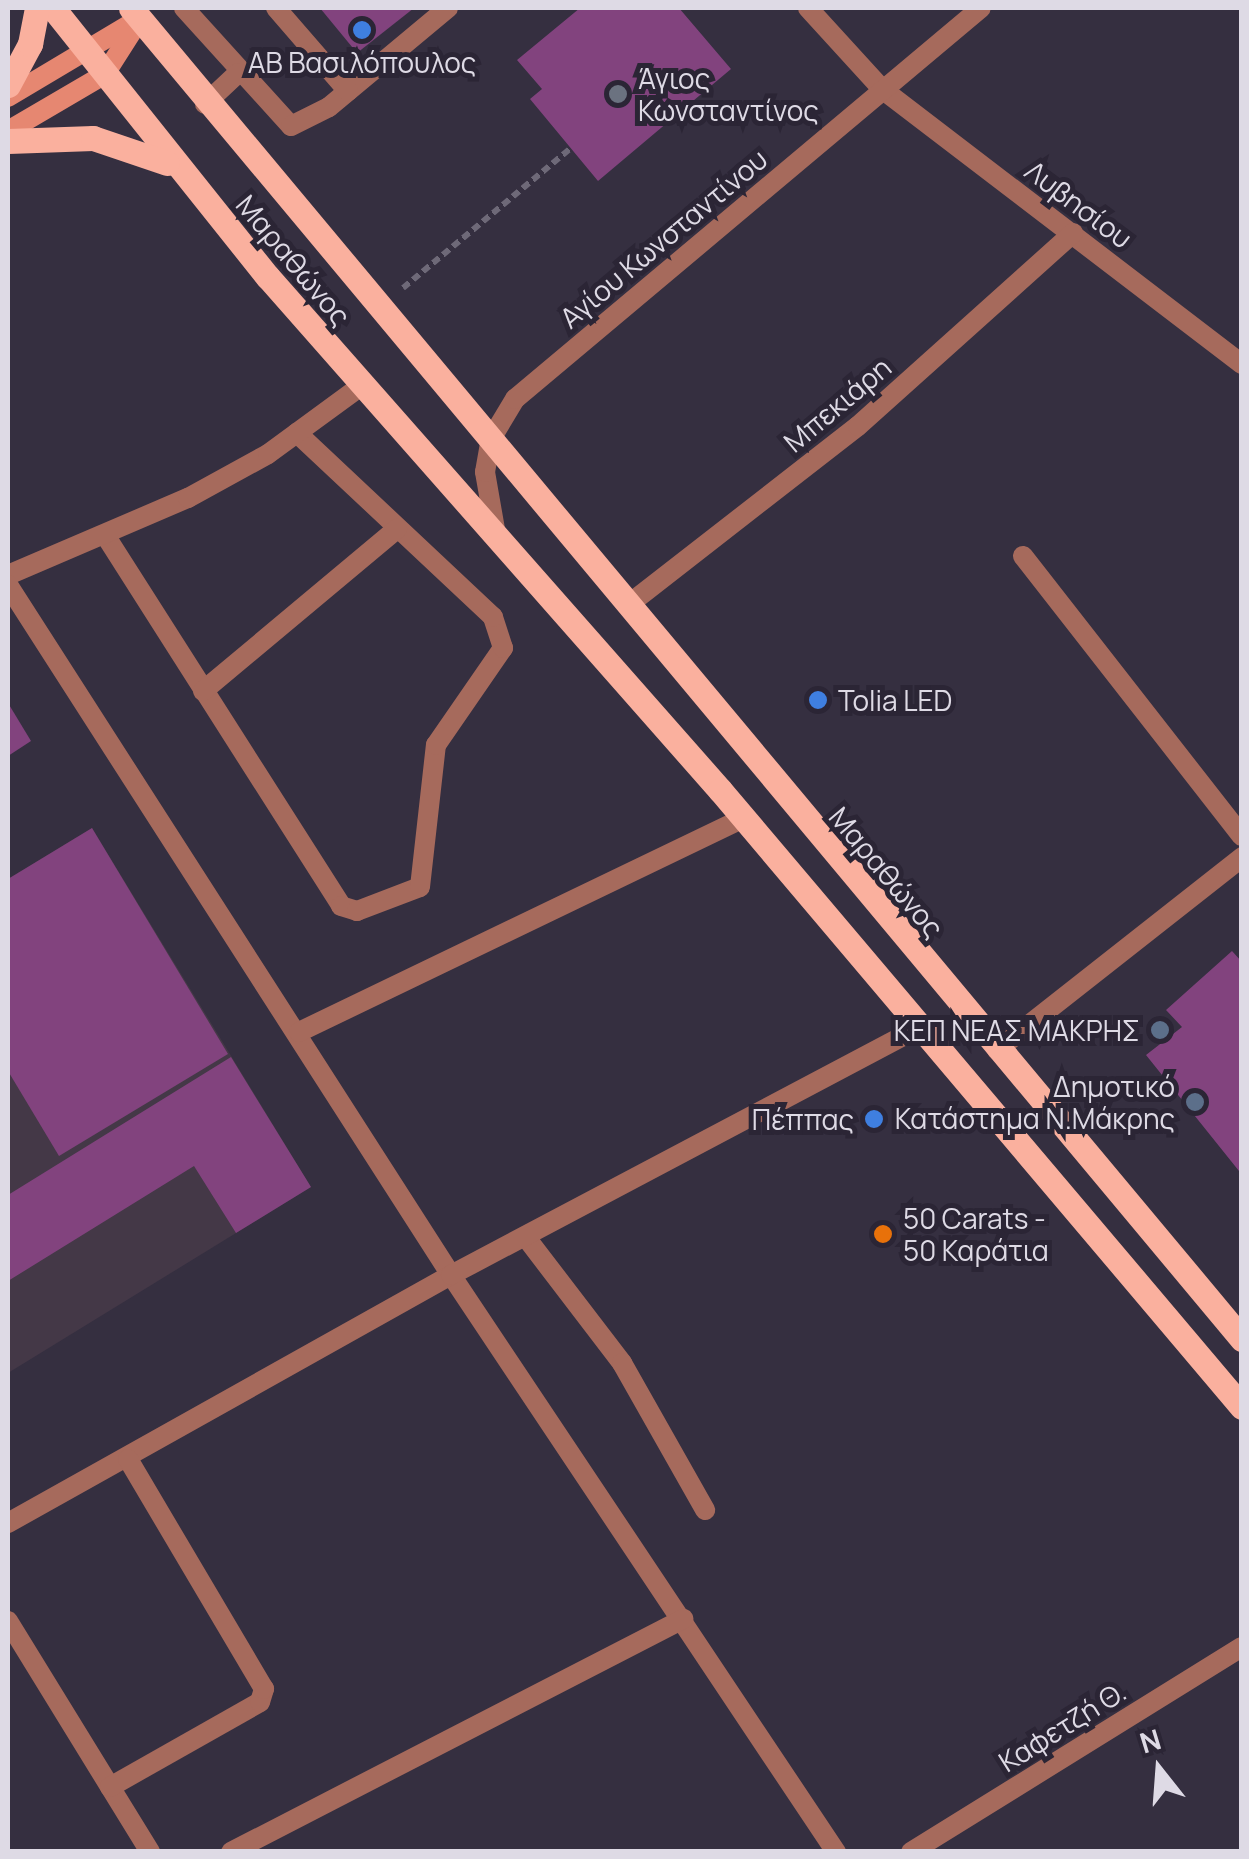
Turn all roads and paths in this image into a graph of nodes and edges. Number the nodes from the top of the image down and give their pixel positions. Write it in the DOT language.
graph roads {
  1 [pos="37,8"];
  2 [pos="52,8"];
  3 [pos="184,8"];
  4 [pos="276,8"];
  5 [pos="448,8"];
  6 [pos="808,8"];
  7 [pos="980,8"];
  8 [pos="142,11"];
  9 [pos="84,47"];
  10 [pos="238,73"];
  11 [pos="104,74"];
  12 [pos="8,85"];
  13 [pos="882,89"];
  14 [pos="348,91"];
  15 [pos="8,97"];
  16 [pos="205,104"];
  17 [pos="8,131"];
  18 [pos="8,140"];
  19 [pos="570,148"];
  20 [pos="188,179"];
  21 [pos="1073,232"];
  22 [pos="378,308"];
  23 [pos="1242,364"];
  24 [pos="361,386"];
  25 [pos="297,434"];
  26 [pos="491,439"];
  27 [pos="396,530"];
  28 [pos="107,538"];
  29 [pos="498,544"];
  30 [pos="1022,556"];
  31 [pos="8,575"];
  32 [pos="8,584"];
  33 [pos="628,606"];
  34 [pos="203,691"];
  35 [pos="744,818"];
  36 [pos="1242,836"];
  37 [pos="1242,857"];
  38 [pos="922,1026"];
  39 [pos="299,1032"];
  40 [pos="997,1050"];
  41 [pos="528,1240"];
  42 [pos="451,1275"];
  43 [pos="1242,1340"];
  44 [pos="1242,1407"];
  45 [pos="128,1459"];
  46 [pos="705,1510"];
  47 [pos="8,1523"];
  48 [pos="683,1619"];
  49 [pos="8,1621"];
  50 [pos="1242,1647"];
  51 [pos="110,1788"];
  52 [pos="150,1852"];
  53 [pos="230,1852"];
  54 [pos="836,1852"];
  55 [pos="911,1852"];
  1 -- 12 [label="main road"];
  2 -- 9 [label="main road, Μαραθώνος"];
  3 -- 10 [label="street"];
  4 -- 14 [label="street"];
  5 -- 14 [label="street"];
  6 -- 13 [label="street, Λυβησίου"];
  7 -- 13 [label="street, Αγίου Κωνσταντίνου"];
  8 -- 9 [label="main road"];
  8 -- 11 [label="main road"];
  8 -- 16 [label="main road, Μαραθώνος"];
  9 -- 11 [label="main road, Μαραθώνος"];
  9 -- 15 [label="main road"];
  10 -- 14 [label="street"];
  10 -- 16 [label="street"];
  11 -- 17 [label="main road"];
  11 -- 20 [label="main road, Μαραθώνος"];
  13 -- 21 [label="street, Λυβησίου"];
  13 -- 26 [label="street, Αγίου Κωνσταντίνου"];
  16 -- 22 [label="main road, Μαραθώνος"];
  18 -- 20 [label="main road"];
  19 -- 22 [label="path"];
  20 -- 24 [label="main road, Μαραθώνος"];
  21 -- 23 [label="street, Λυβησίου"];
  21 -- 33 [label="street, Μπεκιάρη"];
  22 -- 26 [label="main road, Μαραθώνος"];
  24 -- 25 [label="street"];
  24 -- 29 [label="main road, Μαραθώνος"];
  25 -- 27 [label="street"];
  25 -- 28 [label="street"];
  26 -- 29 [label="street, Μαραθώνος"];
  26 -- 33 [label="main road, Μαραθώνος"];
  27 -- 34 [label="street"];
  27 -- 34 [label="street"];
  28 -- 31 [label="street"];
  28 -- 34 [label="street"];
  29 -- 35 [label="main road, Μαραθώνος"];
  30 -- 36 [label="street"];
  32 -- 39 [label="street"];
  33 -- 40 [label="main road, Μαραθώνος"];
  35 -- 38 [label="main road, Μαραθώνος"];
  35 -- 39 [label="street"];
  37 -- 40 [label="street"];
  38 -- 41 [label="street"];
  38 -- 44 [label="main road, Μαραθώνος"];
  39 -- 42 [label="street"];
  40 -- 43 [label="main road, Μαραθώνος"];
  41 -- 42 [label="street"];
  41 -- 46 [label="street"];
  42 -- 45 [label="street"];
  42 -- 48 [label="street"];
  45 -- 47 [label="street"];
  45 -- 51 [label="street"];
  48 -- 53 [label="street"];
  48 -- 54 [label="street"];
  49 -- 51 [label="street"];
  50 -- 55 [label="street, Καφετζή Θ."];
  51 -- 52 [label="street"];
}
